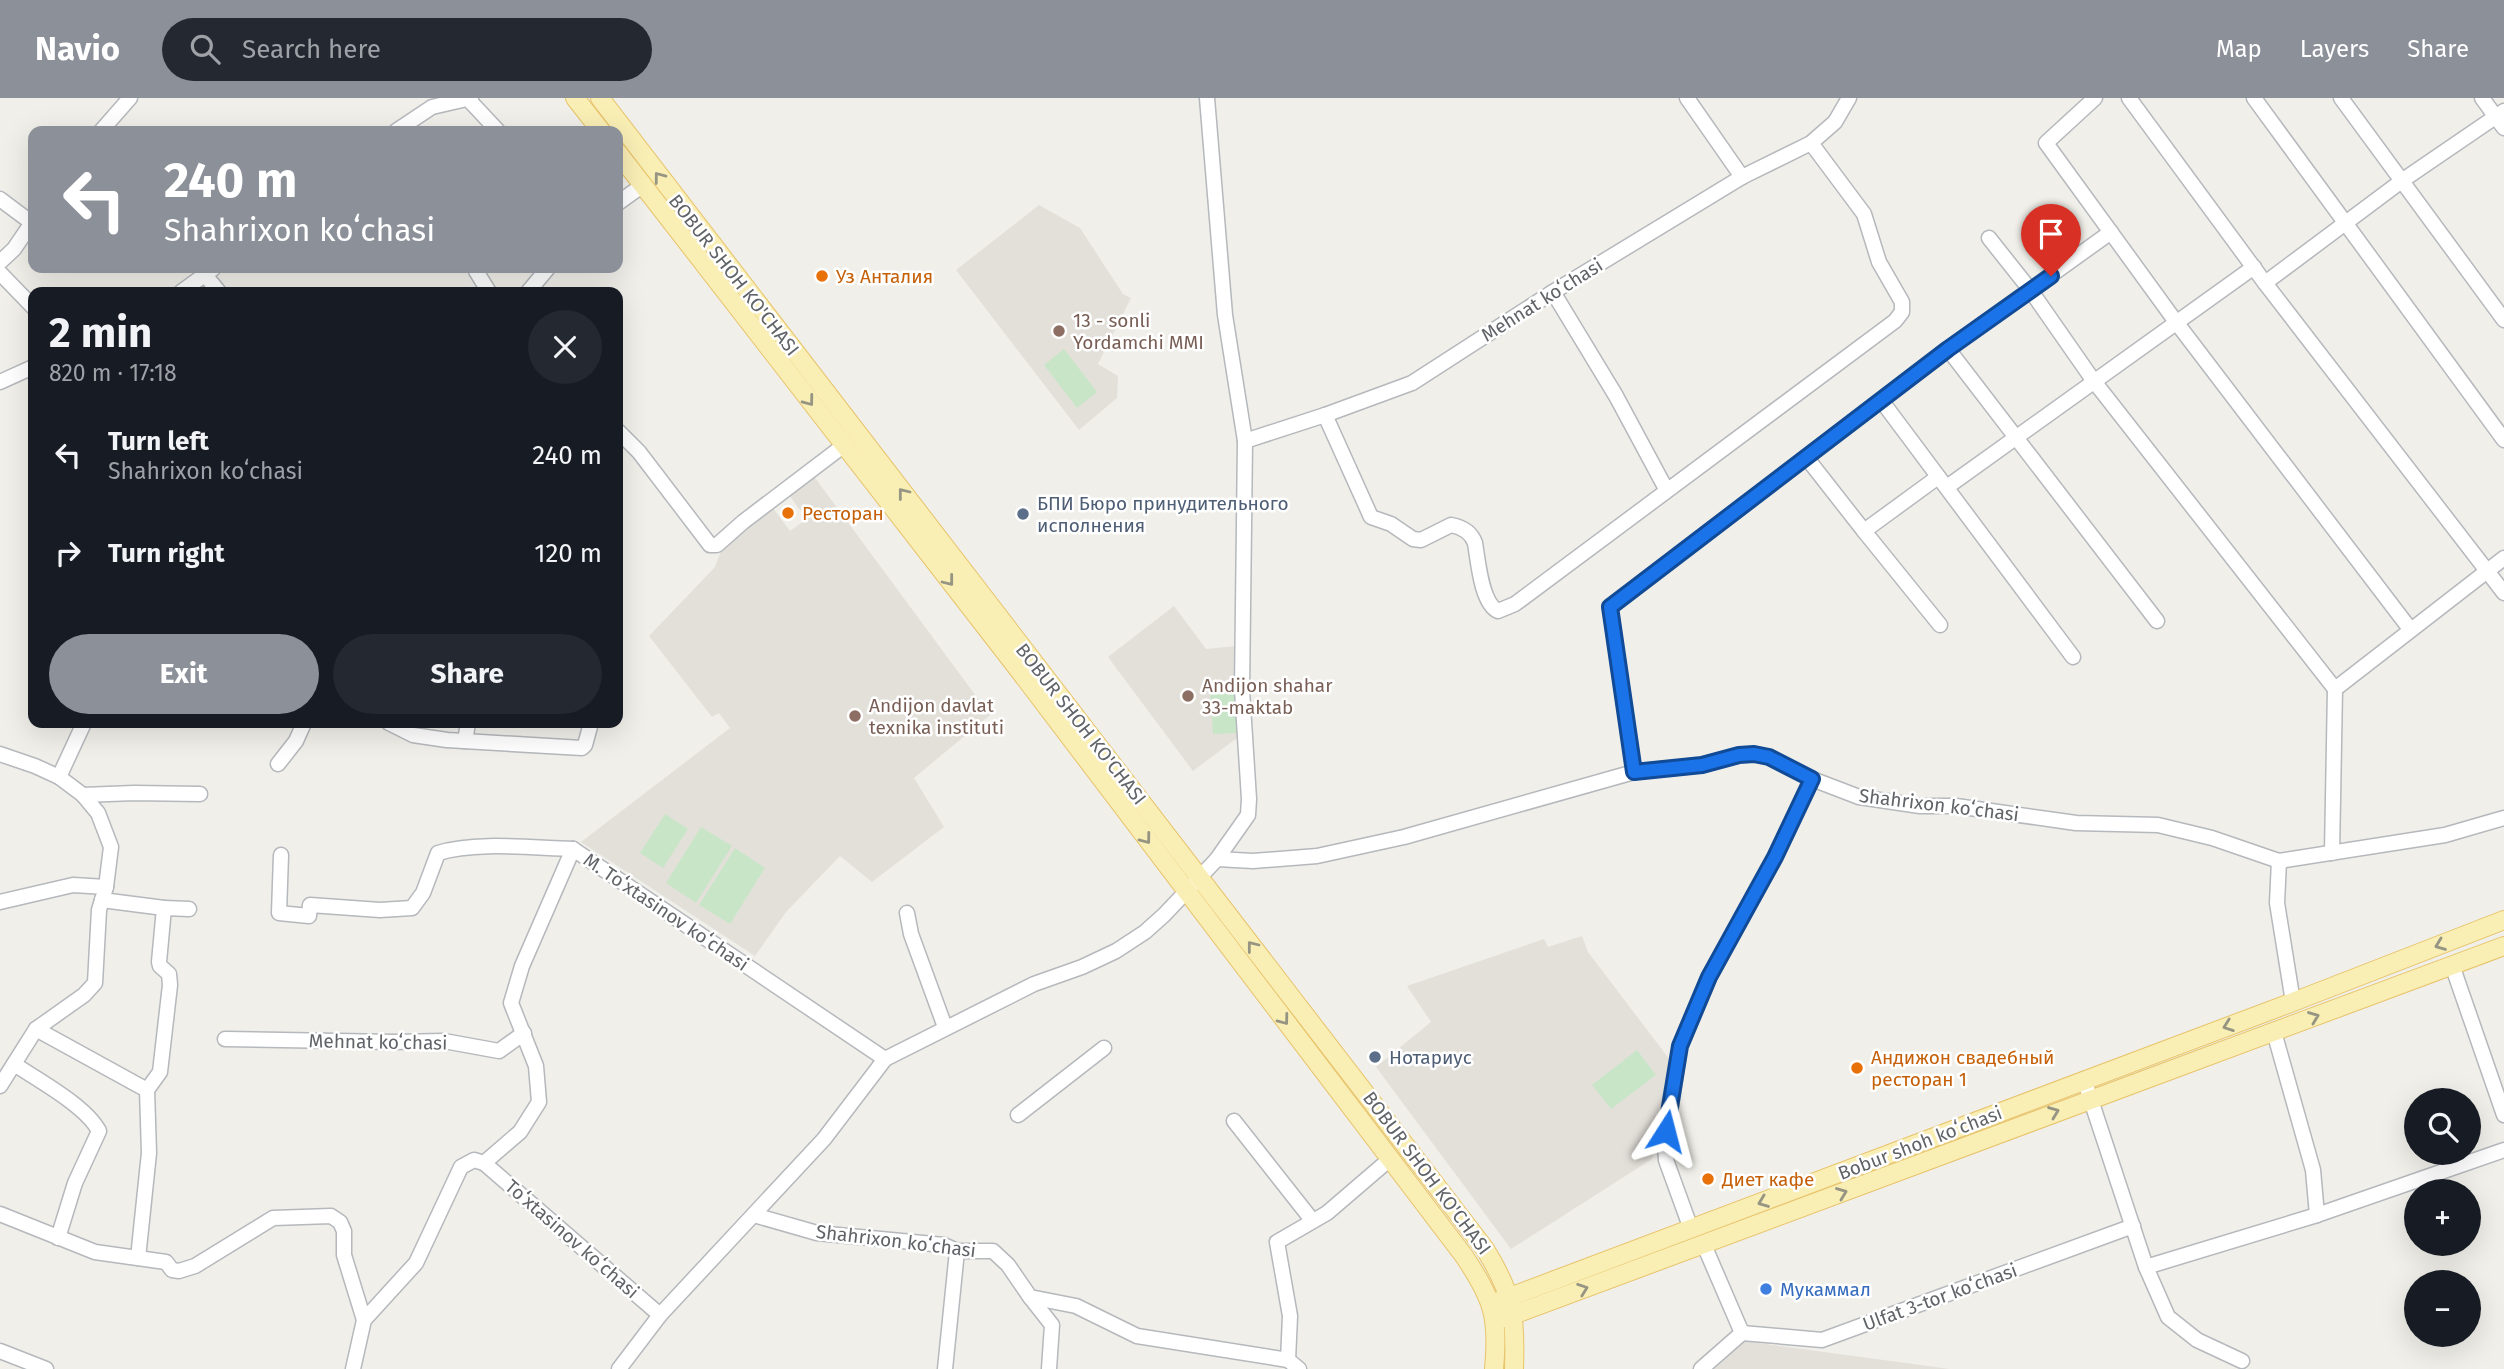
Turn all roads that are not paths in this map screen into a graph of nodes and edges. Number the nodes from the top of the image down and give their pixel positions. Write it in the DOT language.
graph roads {
  1 [pos="130,98"];
  2 [pos="575,98"];
  3 [pos="600,98"];
  4 [pos="1207,98"];
  5 [pos="1687,98"];
  6 [pos="1849,98"];
  7 [pos="2095,98"];
  8 [pos="2129,98"];
  9 [pos="2254,98"];
  10 [pos="2342,98"];
  11 [pos="2482,98"];
  12 [pos="470,99"];
  13 [pos="2501,119"];
  14 [pos="105,126"];
  15 [pos="404,126"];
  16 [pos="494,126"];
  17 [pos="597,126"];
  18 [pos="622,126"];
  19 [pos="623,128"];
  20 [pos="1811,143"];
  21 [pos="623,159"];
  22 [pos="1742,177"];
  23 [pos="2403,180"];
  24 [pos="643,185"];
  25 [pos="0,199"];
  26 [pos="623,199"];
  27 [pos="28,219"];
  28 [pos="2346,223"];
  29 [pos="28,229"];
  30 [pos="2111,232"];
  31 [pos="1989,239"];
  32 [pos="0,262"];
  33 [pos="2254,267"];
  34 [pos="0,273"];
  35 [pos="206,273"];
  36 [pos="544,273"];
  37 [pos="2265,283"];
  38 [pos="188,287"];
  39 [pos="532,287"];
  40 [pos="2031,291"];
  41 [pos="1553,292"];
  42 [pos="28,302"];
  43 [pos="2504,320"];
  44 [pos="2176,322"];
  45 [pos="1948,349"];
  46 [pos="28,369"];
  47 [pos="2093,380"];
  48 [pos="0,382"];
  49 [pos="1881,400"];
  50 [pos="1325,415"];
  51 [pos="623,436"];
  52 [pos="2014,438"];
  53 [pos="2504,440"];
  54 [pos="1245,441"];
  55 [pos="843,446"];
  56 [pos="1806,457"];
  57 [pos="1942,482"];
  58 [pos="1666,489"];
  59 [pos="1864,531"];
  60 [pos="2504,558"];
  61 [pos="2487,570"];
  62 [pos="2504,593"];
  63 [pos="2157,621"];
  64 [pos="1940,625"];
  65 [pos="2410,629"];
  66 [pos="2073,657"];
  67 [pos="2335,689"];
  68 [pos="82,728"];
  69 [pos="302,728"];
  70 [pos="399,728"];
  71 [pos="467,728"];
  72 [pos="590,728"];
  73 [pos="465,741"];
  74 [pos="0,754"];
  75 [pos="278,764"];
  76 [pos="1634,772"];
  77 [pos="59,777"];
  78 [pos="1812,779"];
  79 [pos="200,794"];
  80 [pos="83,795"];
  81 [pos="2504,818"];
  82 [pos="573,849"];
  83 [pos="2332,853"];
  84 [pos="281,855"];
  85 [pos="1217,859"];
  86 [pos="2279,860"];
  87 [pos="1199,877"];
  88 [pos="1185,891"];
  89 [pos="104,894"];
  90 [pos="0,902"];
  91 [pos="164,908"];
  92 [pos="189,909"];
  93 [pos="907,913"];
  94 [pos="2504,920"];
  95 [pos="2504,946"];
  96 [pos="2452,965"];
  97 [pos="2293,1002"];
  98 [pos="945,1027"];
  99 [pos="36,1029"];
  100 [pos="2274,1032"];
  101 [pos="524,1033"];
  102 [pos="225,1039"];
  103 [pos="1104,1048"];
  104 [pos="886,1059"];
  105 [pos="14,1064"];
  106 [pos="2084,1079"];
  107 [pos="0,1086"];
  108 [pos="147,1090"];
  109 [pos="2091,1098"];
  110 [pos="1018,1115"];
  111 [pos="2504,1115"];
  112 [pos="1234,1121"];
  113 [pos="2504,1150"];
  114 [pos="1390,1159"];
  115 [pos="484,1163"];
  116 [pos="0,1214"];
  117 [pos="754,1215"];
  118 [pos="2317,1215"];
  119 [pos="1312,1220"];
  120 [pos="2133,1226"];
  121 [pos="1691,1229"];
  122 [pos="58,1238"];
  123 [pos="1704,1245"];
  124 [pos="957,1251"];
  125 [pos="138,1258"];
  126 [pos="2146,1267"];
  127 [pos="1548,1293"];
  128 [pos="1030,1297"];
  129 [pos="1512,1306"];
  130 [pos="1493,1312"];
  131 [pos="660,1315"];
  132 [pos="364,1320"];
  133 [pos="1742,1333"];
  134 [pos="0,1351"];
  135 [pos="2242,1361"];
  136 [pos="1294,1364"];
  137 [pos="46,1369"];
  138 [pos="353,1369"];
  139 [pos="619,1369"];
  140 [pos="944,1369"];
  141 [pos="1049,1369"];
  142 [pos="1494,1369"];
  143 [pos="1514,1369"];
  144 [pos="1701,1369"];
  1 -- 14 [label="street"];
  2 -- 17 [label="main road"];
  18 -- 3 [label="main road, BOBUR SHOH KO'CHASI, one-way"];
  4 -- 54 [label="street"];
  5 -- 22 [label="street"];
  6 -- 20 [label="street, Mehnat koʻchasi"];
  7 -- 30 [label="street"];
  8 -- 33 [label="street"];
  9 -- 28 [label="street"];
  10 -- 23 [label="street"];
  11 -- 13 [label="street"];
  12 -- 15 [label="street"];
  12 -- 16 [label="street"];
  13 -- 23 [label="street"];
  87 -- 19 [label="main road, BOBUR SHOH KO'CHASI, one-way"];
  20 -- 22 [label="street, Mehnat koʻchasi"];
  20 -- 58 [label="street"];
  21 -- 24 [label="main road, BOBUR SHOH KO'CHASI"];
  22 -- 41 [label="street, Mehnat koʻchasi"];
  23 -- 28 [label="street"];
  23 -- 43 [label="street"];
  24 -- 26 [label="street"];
  24 -- 55 [label="main road, BOBUR SHOH KO'CHASI, one-way"];
  25 -- 27 [label="street"];
  28 -- 37 [label="street"];
  28 -- 53 [label="street"];
  29 -- 32 [label="street"];
  30 -- 40 [label="street"];
  30 -- 44 [label="street"];
  31 -- 40 [label="street"];
  33 -- 37 [label="street"];
  33 -- 44 [label="street"];
  34 -- 42 [label="street"];
  35 -- 38 [label="street"];
  36 -- 39 [label="street"];
  37 -- 61 [label="street"];
  40 -- 45 [label="street"];
  40 -- 47 [label="street"];
  41 -- 50 [label="street, Mehnat koʻchasi"];
  41 -- 58 [label="street"];
  44 -- 47 [label="street"];
  44 -- 65 [label="street"];
  45 -- 49 [label="street"];
  45 -- 52 [label="street"];
  46 -- 48 [label="street"];
  47 -- 52 [label="street"];
  47 -- 67 [label="street"];
  49 -- 56 [label="street"];
  49 -- 57 [label="street"];
  50 -- 54 [label="street, Mehnat koʻchasi"];
  50 -- 58 [label="street"];
  51 -- 55 [label="street"];
  52 -- 57 [label="street"];
  52 -- 63 [label="street"];
  54 -- 85 [label="street"];
  55 -- 88 [label="main road, BOBUR SHOH KO'CHASI, one-way"];
  56 -- 59 [label="street"];
  56 -- 76 [label="street"];
  57 -- 59 [label="street"];
  57 -- 66 [label="street"];
  59 -- 64 [label="street"];
  60 -- 61 [label="street"];
  61 -- 62 [label="street"];
  61 -- 65 [label="street"];
  65 -- 67 [label="street"];
  67 -- 83 [label="street"];
  68 -- 77 [label="street"];
  69 -- 75 [label="street"];
  70 -- 73 [label="street"];
  71 -- 73 [label="street"];
  72 -- 73 [label="street"];
  74 -- 77 [label="street"];
  76 -- 78 [label="street, Shahrixon koʻchasi"];
  76 -- 85 [label="street, Shahrixon koʻchasi"];
  77 -- 80 [label="street"];
  78 -- 86 [label="street, Shahrixon koʻchasi"];
  78 -- 121 [label="street"];
  79 -- 80 [label="street"];
  80 -- 89 [label="street"];
  81 -- 83 [label="street, Shahrixon koʻchasi"];
  82 -- 84 [label="street"];
  82 -- 101 [label="street, M. Toʻxtasinov koʻchasi"];
  82 -- 104 [label="street, M. Toʻxtasinov koʻchasi"];
  83 -- 86 [label="street, Shahrixon koʻchasi"];
  85 -- 87 [label="street"];
  86 -- 97 [label="street"];
  87 -- 88 [label="street"];
  129 -- 87 [label="main road, BOBUR SHOH KO'CHASI, one-way"];
  88 -- 98 [label="street"];
  88 -- 114 [label="main road, BOBUR SHOH KO'CHASI, one-way"];
  89 -- 90 [label="street"];
  89 -- 91 [label="street"];
  89 -- 99 [label="street"];
  91 -- 92 [label="street"];
  91 -- 108 [label="street"];
  93 -- 98 [label="street"];
  94 -- 97 [label="main road, Bobur shoh koʻchasi, one-way"];
  95 -- 96 [label="main road, Bobur shoh koʻchasi"];
  100 -- 96 [label="main road, Bobur shoh koʻchasi, one-way"];
  96 -- 111 [label="street"];
  97 -- 106 [label="main road, Bobur shoh koʻchasi, one-way"];
  98 -- 104 [label="street"];
  99 -- 105 [label="street"];
  99 -- 108 [label="street"];
  100 -- 109 [label="main road, Bobur shoh koʻchasi"];
  100 -- 118 [label="street"];
  101 -- 102 [label="street, Mehnat koʻchasi"];
  101 -- 115 [label="street, M. Toʻxtasinov koʻchasi"];
  103 -- 110 [label="street"];
  104 -- 117 [label="street"];
  105 -- 107 [label="street"];
  105 -- 122 [label="street"];
  106 -- 109 [label="street"];
  106 -- 121 [label="main road, Bobur shoh koʻchasi, one-way"];
  108 -- 125 [label="street"];
  109 -- 120 [label="street"];
  123 -- 109 [label="main road, Bobur shoh koʻchasi, one-way"];
  112 -- 119 [label="street"];
  113 -- 118 [label="street"];
  114 -- 119 [label="street"];
  114 -- 130 [label="main road, BOBUR SHOH KO'CHASI"];
  115 -- 131 [label="street, Toʻxtasinov koʻchasi"];
  115 -- 132 [label="street, M. Toʻxtasinov koʻchasi"];
  116 -- 122 [label="street"];
  117 -- 124 [label="street, Shahrixon koʻchasi"];
  117 -- 131 [label="street"];
  118 -- 126 [label="street"];
  119 -- 136 [label="street"];
  120 -- 126 [label="street"];
  120 -- 133 [label="street, Ulfat 3-tor koʻchasi"];
  121 -- 127 [label="main road, Bobur shoh koʻchasi"];
  122 -- 125 [label="street"];
  127 -- 123 [label="main road, Bobur shoh koʻchasi, one-way"];
  123 -- 133 [label="street"];
  124 -- 128 [label="street, Shahrixon koʻchasi"];
  124 -- 140 [label="street"];
  125 -- 132 [label="street"];
  126 -- 135 [label="street"];
  127 -- 129 [label="main road, Bobur shoh koʻchasi"];
  128 -- 136 [label="street"];
  128 -- 141 [label="street"];
  129 -- 130 [label="main road, Bobur shoh koʻchasi"];
  129 -- 143 [label="main road, BOBUR SHOH KO'CHASI"];
  130 -- 142 [label="main road, BOBUR SHOH KO'CHASI"];
  131 -- 139 [label="street"];
  132 -- 138 [label="street, M. Toʻxtasinov koʻchasi"];
  133 -- 144 [label="street"];
  134 -- 137 [label="street"];
}
